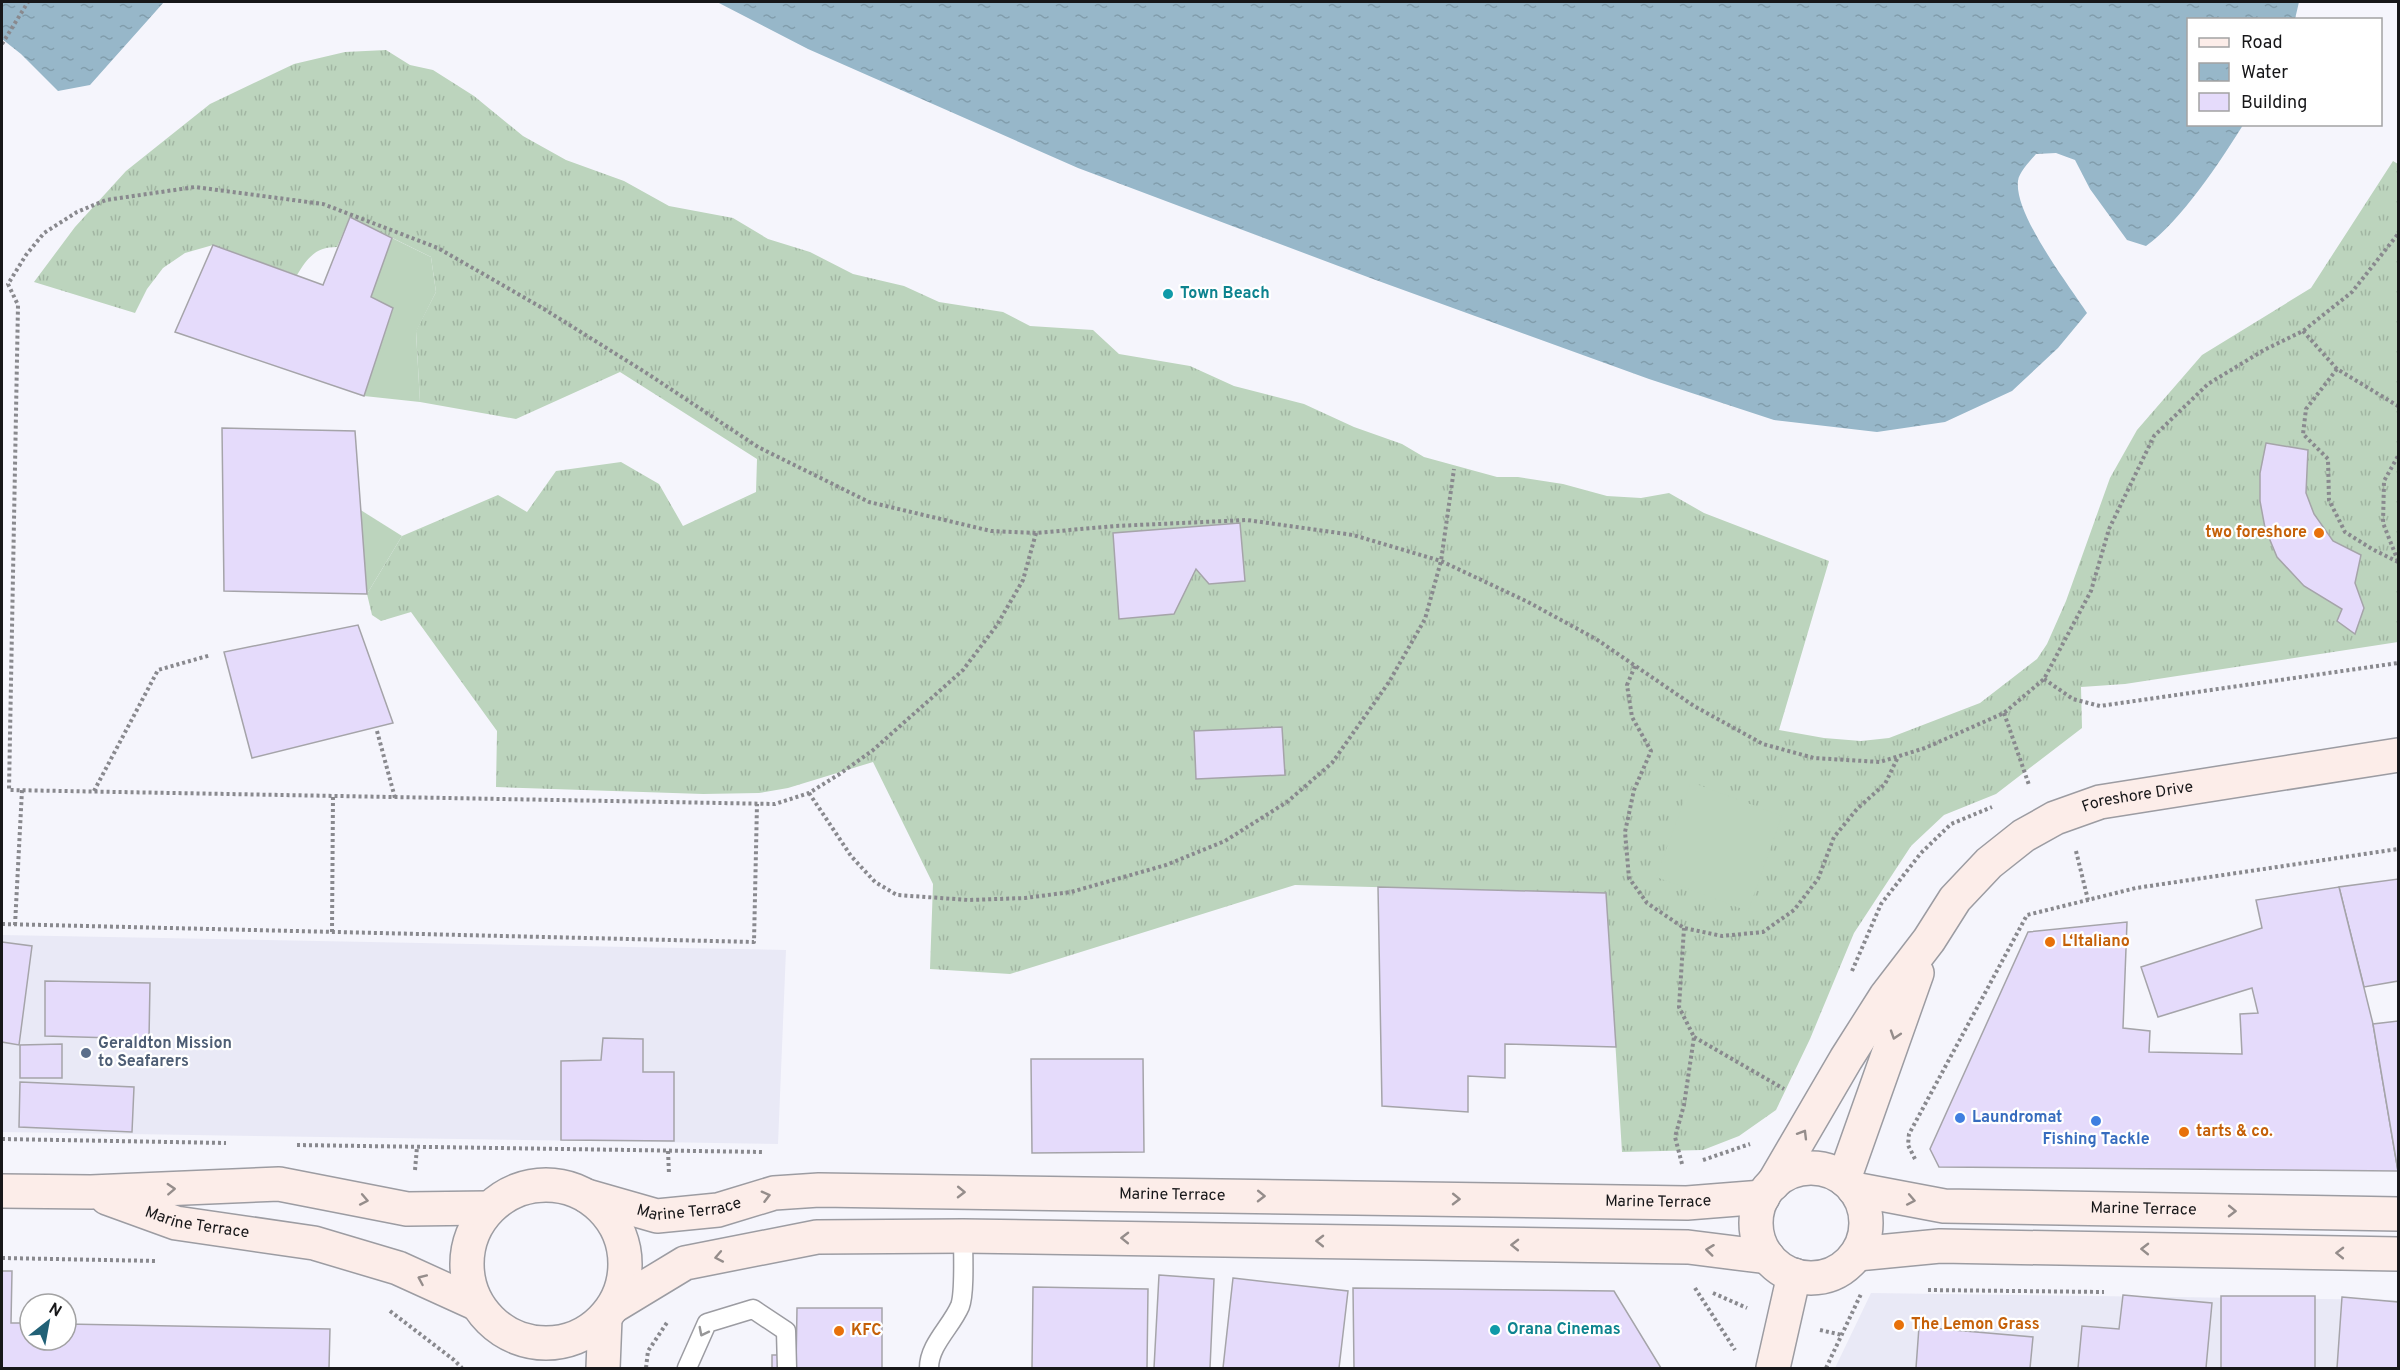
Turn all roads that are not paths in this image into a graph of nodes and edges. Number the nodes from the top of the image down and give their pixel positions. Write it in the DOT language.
graph roads {
  1 [pos="2398,755"];
  2 [pos="1929,940"];
  3 [pos="1849,1184"];
  4 [pos="1768,1190"];
  5 [pos="2,1191"];
  6 [pos="91,1192"];
  7 [pos="587,1196"];
  8 [pos="488,1208"];
  9 [pos="2398,1214"];
  10 [pos="963,1236"];
  11 [pos="1857,1254"];
  12 [pos="2398,1254"];
  13 [pos="1781,1266"];
  14 [pos="476,1302"];
  15 [pos="609,1312"];
  16 [pos="510,1335"];
  17 [pos="523,1368"];
  18 [pos="603,1368"];
  19 [pos="687,1368"];
  20 [pos="788,1368"];
  21 [pos="929,1368"];
  22 [pos="1773,1368"];
  1 -- 2 [label="street, Foreshore Drive"];
  2 -- 3 [label="street, Foreshore Drive, one-way"];
  4 -- 2 [label="street, Foreshore Drive, one-way"];
  3 -- 4 [label="street"];
  3 -- 9 [label="street, Marine Terrace, one-way"];
  3 -- 11 [label="street"];
  7 -- 4 [label="street, Marine Terrace, one-way"];
  4 -- 13 [label="street"];
  5 -- 6 [label="street, Marine Terrace"];
  6 -- 8 [label="street, Marine Terrace, one-way"];
  14 -- 6 [label="street, Marine Terrace, one-way"];
  7 -- 8 [label="street"];
  7 -- 15 [label="street"];
  8 -- 14 [label="street"];
  13 -- 10 [label="street, one-way"];
  10 -- 15 [label="street, one-way"];
  10 -- 21 [label="lane"];
  12 -- 11 [label="street, one-way"];
  11 -- 13 [label="street"];
  13 -- 22 [label="street"];
  14 -- 16 [label="street"];
  15 -- 16 [label="street"];
  15 -- 18 [label="street"];
  16 -- 17 [label="street"];
  20 -- 19 [label="lane, one-way"];
}
